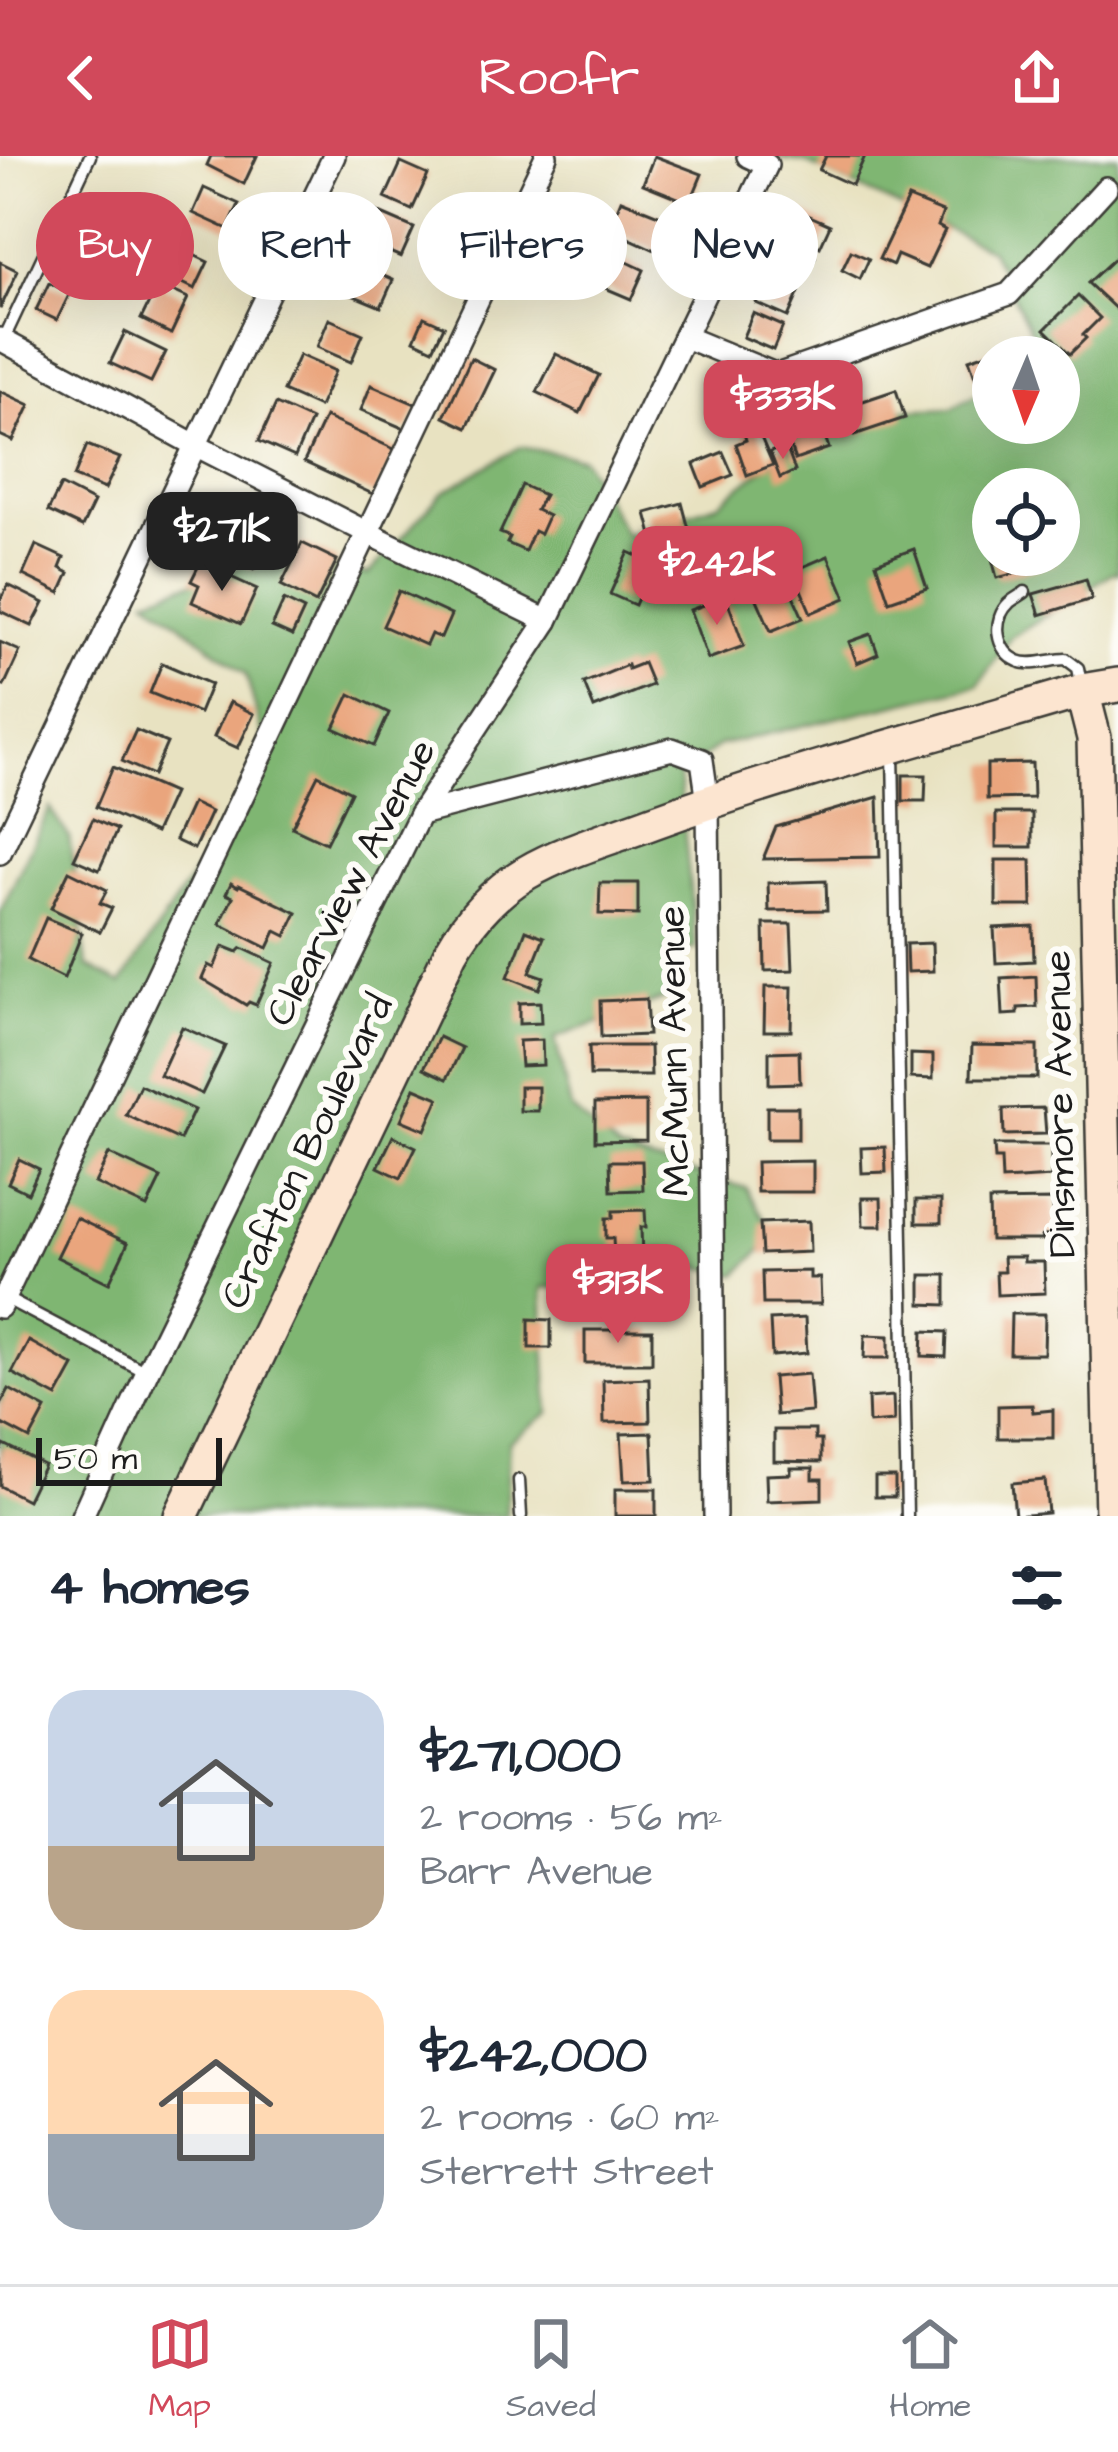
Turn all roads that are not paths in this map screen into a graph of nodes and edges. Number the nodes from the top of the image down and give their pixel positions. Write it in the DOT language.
graph roads {
  1 [pos="90,156"];
  2 [pos="334,156"];
  3 [pos="546,156"];
  4 [pos="757,160"];
  5 [pos="1106,188"];
  6 [pos="685,337"];
  7 [pos="1,343"];
  8 [pos="195,445"];
  9 [pos="366,532"];
  10 [pos="1025,592"];
  11 [pos="547,621"];
  12 [pos="1118,685"];
  13 [pos="1082,691"];
  14 [pos="893,747"];
  15 [pos="708,802"];
  16 [pos="420,814"];
  17 [pos="0,853"];
  18 [pos="1,1300"];
  19 [pos="147,1372"];
  20 [pos="519,1480"];
  21 [pos="82,1516"];
  22 [pos="181,1516"];
  23 [pos="521,1516"];
  24 [pos="715,1516"];
  25 [pos="907,1516"];
  26 [pos="1112,1516"];
  1 -- 7 [label="lane"];
  2 -- 8 [label="street"];
  3 -- 9 [label="street"];
  4 -- 6 [label="street, Clearview Avenue"];
  5 -- 6 [label="street"];
  6 -- 11 [label="street, Clearview Avenue"];
  7 -- 8 [label="street"];
  8 -- 9 [label="street"];
  8 -- 17 [label="street"];
  9 -- 11 [label="street"];
  9 -- 18 [label="street"];
  10 -- 13 [label="lane"];
  11 -- 16 [label="street, Clearview Avenue"];
  12 -- 13 [label="main road, Crafton Boulevard"];
  13 -- 14 [label="main road, Crafton Boulevard"];
  13 -- 26 [label="main road, Dinsmore Avenue"];
  14 -- 15 [label="main road, Crafton Boulevard"];
  14 -- 25 [label="lane"];
  15 -- 16 [label="street"];
  15 -- 22 [label="main road, Crafton Boulevard"];
  15 -- 24 [label="street, McMunn Avenue"];
  16 -- 19 [label="street, Clearview Avenue"];
  18 -- 19 [label="lane"];
  19 -- 21 [label="street, Clearview Avenue"];
  20 -- 23 [label="lane"];
}
